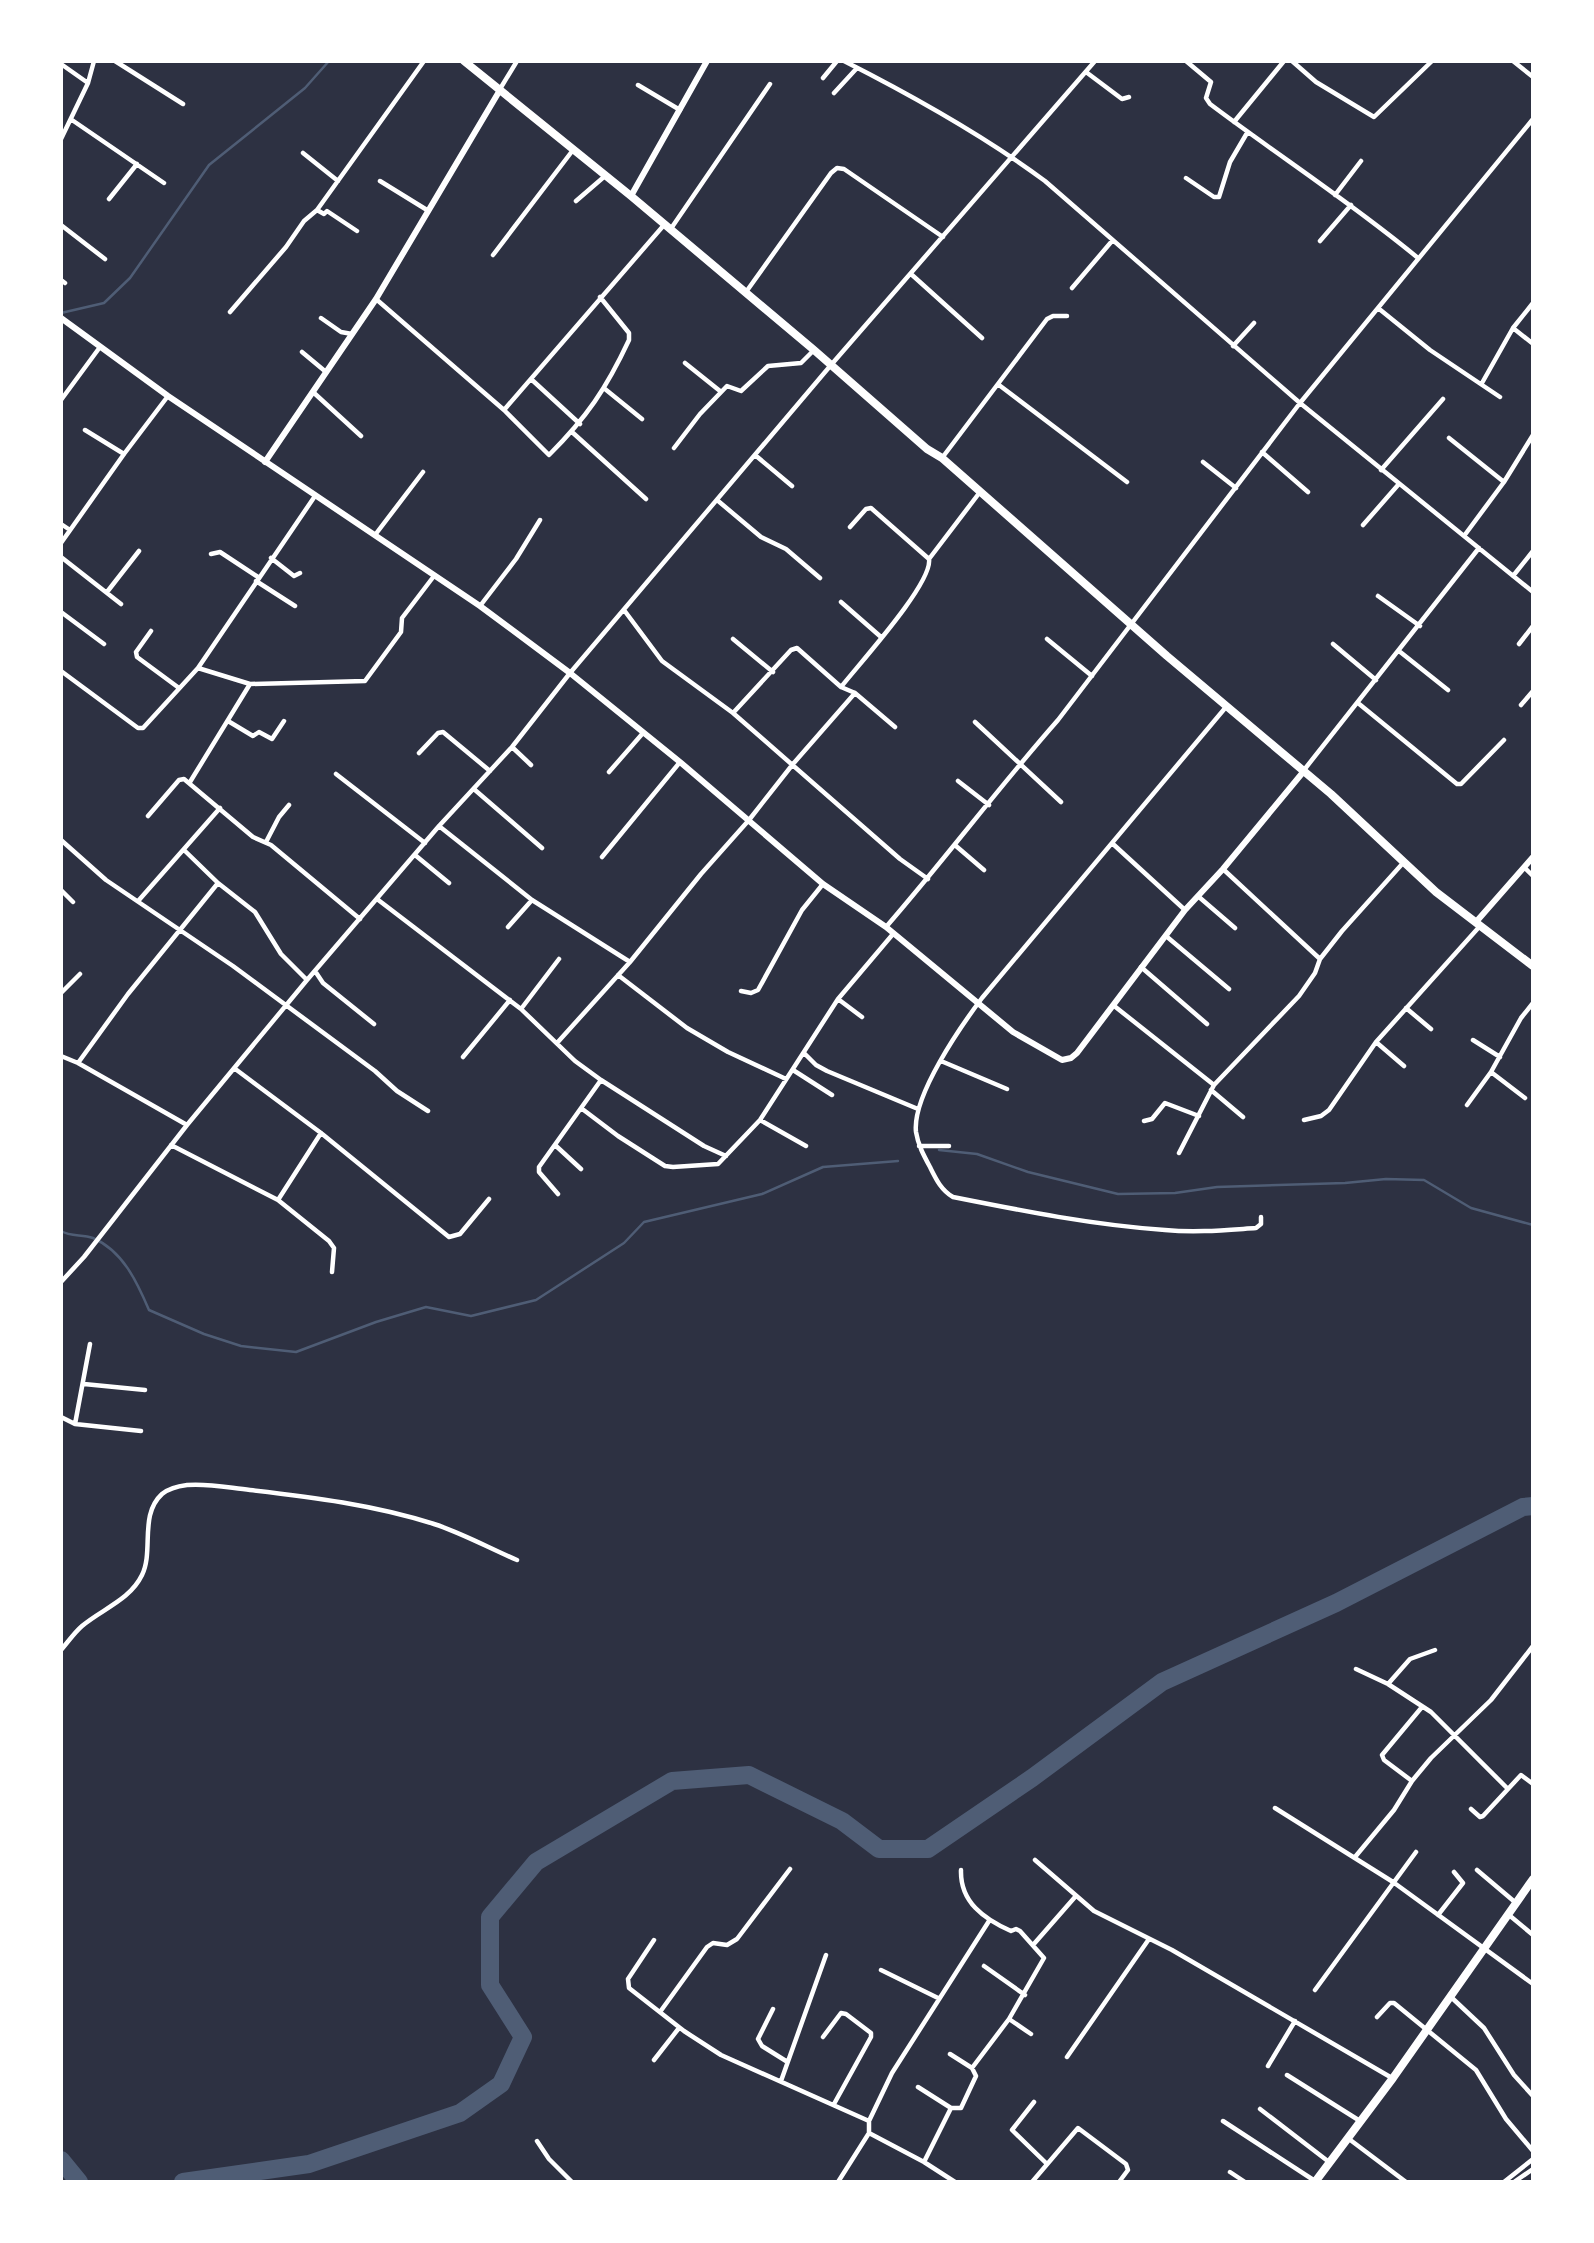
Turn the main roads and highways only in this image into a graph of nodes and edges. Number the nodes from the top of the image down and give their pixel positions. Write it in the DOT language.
graph roads {
  1 [pos="464,61"];
  2 [pos="1533,966"];
  3 [pos="1533,1880"];
  4 [pos="1319,2180"];
  1 -- 2 [label="highway"];
  3 -- 4 [label="highway"];
}
